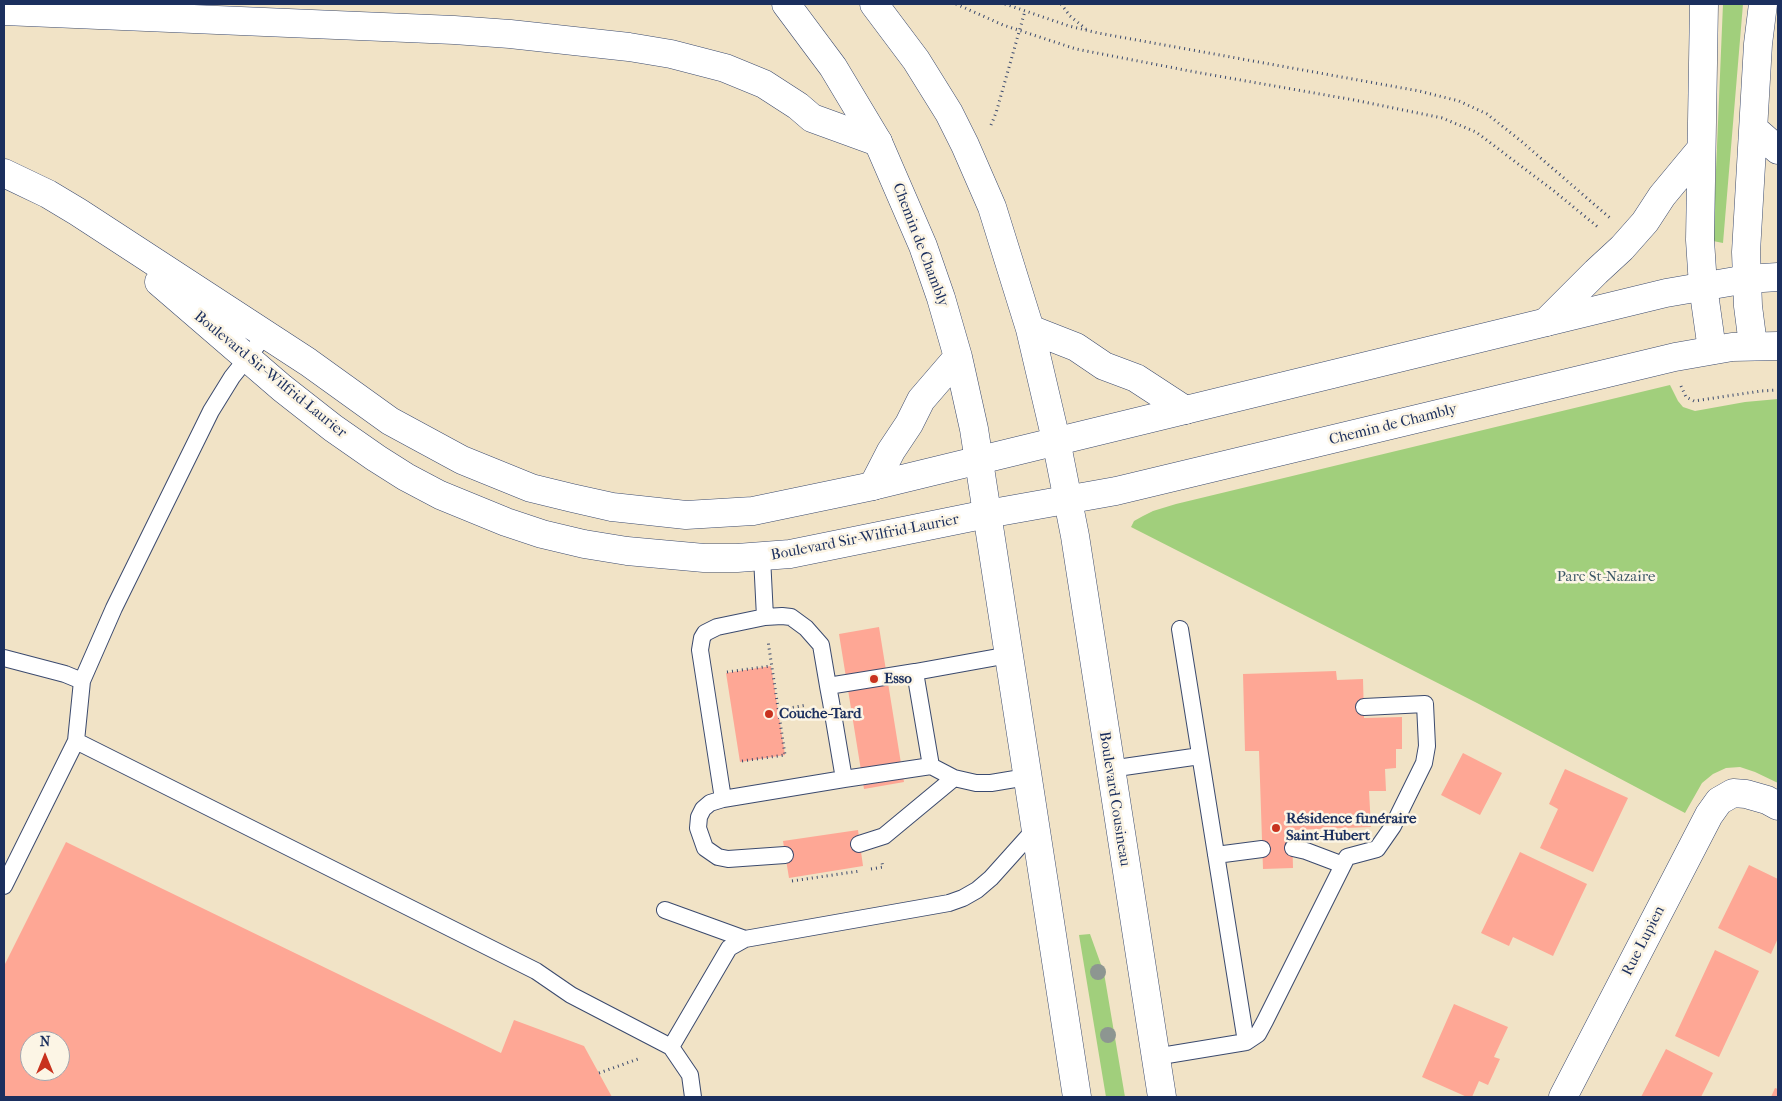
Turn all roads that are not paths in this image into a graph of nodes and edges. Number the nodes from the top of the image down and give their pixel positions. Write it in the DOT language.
graph roads {
  1 [pos="786,4"];
  2 [pos="874,4"];
  3 [pos="1704,4"];
  4 [pos="1763,4"];
  5 [pos="4,11"];
  6 [pos="1754,129"];
  7 [pos="878,142"];
  8 [pos="1701,149"];
  9 [pos="1778,150"];
  10 [pos="4,173"];
  11 [pos="78,212"];
  12 [pos="1778,277"];
  13 [pos="1747,279"];
  14 [pos="1703,286"];
  15 [pos="1546,322"];
  16 [pos="1030,330"];
  17 [pos="266,334"];
  18 [pos="1765,346"];
  19 [pos="1712,350"];
  20 [pos="958,357"];
  21 [pos="247,358"];
  22 [pos="1185,410"];
  23 [pos="1056,440"];
  24 [pos="979,460"];
  25 [pos="872,486"];
  26 [pos="1068,500"];
  27 [pos="988,514"];
  28 [pos="762,557"];
  29 [pos="765,617"];
  30 [pos="1180,629"];
  31 [pos="1009,655"];
  32 [pos="4,658"];
  33 [pos="915,672"];
  34 [pos="82,681"];
  35 [pos="828,686"];
  36 [pos="1364,707"];
  37 [pos="76,741"];
  38 [pos="1200,756"];
  39 [pos="931,766"];
  40 [pos="1110,769"];
  41 [pos="1027,777"];
  42 [pos="954,778"];
  43 [pos="844,779"];
  44 [pos="723,800"];
  45 [pos="1778,806"];
  46 [pos="1035,829"];
  47 [pos="860,844"];
  48 [pos="1293,848"];
  49 [pos="1262,849"];
  50 [pos="785,855"];
  51 [pos="1216,855"];
  52 [pos="1343,865"];
  53 [pos="4,886"];
  54 [pos="665,910"];
  55 [pos="745,939"];
  56 [pos="1246,1042"];
  57 [pos="671,1046"];
  58 [pos="1155,1057"];
  59 [pos="693,1097"];
  60 [pos="1077,1097"];
  61 [pos="1162,1097"];
  62 [pos="1563,1097"];
  1 -- 7 [label="main road, Chemin de Chambly"];
  2 -- 16 [label="main road"];
  3 -- 8 [label="main road"];
  4 -- 6 [label="main road"];
  5 -- 7 [label="main road"];
  6 -- 9 [label="main road"];
  6 -- 13 [label="main road"];
  7 -- 20 [label="main road, Chemin de Chambly"];
  8 -- 14 [label="main road"];
  8 -- 15 [label="main road"];
  10 -- 11 [label="main road, Boulevard Sir-Wilfrid-Laurier"];
  11 -- 17 [label="main road, Boulevard Sir-Wilfrid-Laurier"];
  11 -- 21 [label="main road, Boulevard Sir-Wilfrid-Laurier"];
  12 -- 13 [label="main road"];
  13 -- 14 [label="main road"];
  13 -- 18 [label="main road"];
  14 -- 15 [label="main road"];
  14 -- 19 [label="main road"];
  15 -- 22 [label="main road"];
  16 -- 22 [label="main road"];
  16 -- 23 [label="main road"];
  17 -- 21 [label="lane"];
  17 -- 25 [label="main road, Boulevard Sir-Wilfrid-Laurier"];
  18 -- 19 [label="main road, Chemin de Chambly"];
  19 -- 26 [label="main road, Chemin de Chambly"];
  20 -- 24 [label="main road, Chemin de Chambly"];
  20 -- 25 [label="main road"];
  21 -- 28 [label="main road, Boulevard Sir-Wilfrid-Laurier"];
  21 -- 34 [label="lane"];
  22 -- 23 [label="main road"];
  23 -- 24 [label="main road, Boulevard Sir-Wilfrid-Laurier"];
  23 -- 26 [label="main road"];
  24 -- 25 [label="main road, Boulevard Sir-Wilfrid-Laurier"];
  24 -- 27 [label="main road, Chemin de Chambly"];
  26 -- 27 [label="main road, Boulevard Sir-Wilfrid-Laurier"];
  26 -- 40 [label="main road, Boulevard Cousineau"];
  27 -- 28 [label="main road, Boulevard Sir-Wilfrid-Laurier"];
  27 -- 31 [label="main road"];
  28 -- 29 [label="lane"];
  29 -- 35 [label="lane"];
  29 -- 44 [label="lane"];
  30 -- 38 [label="lane"];
  31 -- 33 [label="lane"];
  31 -- 41 [label="main road"];
  32 -- 34 [label="lane"];
  33 -- 35 [label="lane"];
  33 -- 39 [label="lane"];
  34 -- 37 [label="lane"];
  35 -- 43 [label="lane"];
  36 -- 52 [label="lane"];
  37 -- 53 [label="lane"];
  37 -- 57 [label="lane"];
  38 -- 40 [label="lane"];
  38 -- 51 [label="lane"];
  39 -- 42 [label="lane"];
  39 -- 43 [label="lane"];
  40 -- 58 [label="main road, Boulevard Cousineau"];
  41 -- 42 [label="lane"];
  41 -- 46 [label="main road"];
  42 -- 47 [label="lane"];
  43 -- 44 [label="lane"];
  44 -- 50 [label="lane"];
  45 -- 62 [label="main road, Rue Lupien"];
  46 -- 55 [label="lane"];
  46 -- 60 [label="main road"];
  48 -- 52 [label="lane"];
  49 -- 51 [label="lane"];
  51 -- 56 [label="lane"];
  52 -- 56 [label="lane"];
  54 -- 55 [label="lane"];
  55 -- 57 [label="lane"];
  56 -- 58 [label="lane"];
  57 -- 59 [label="lane"];
  58 -- 61 [label="main road, Boulevard Cousineau"];
}
